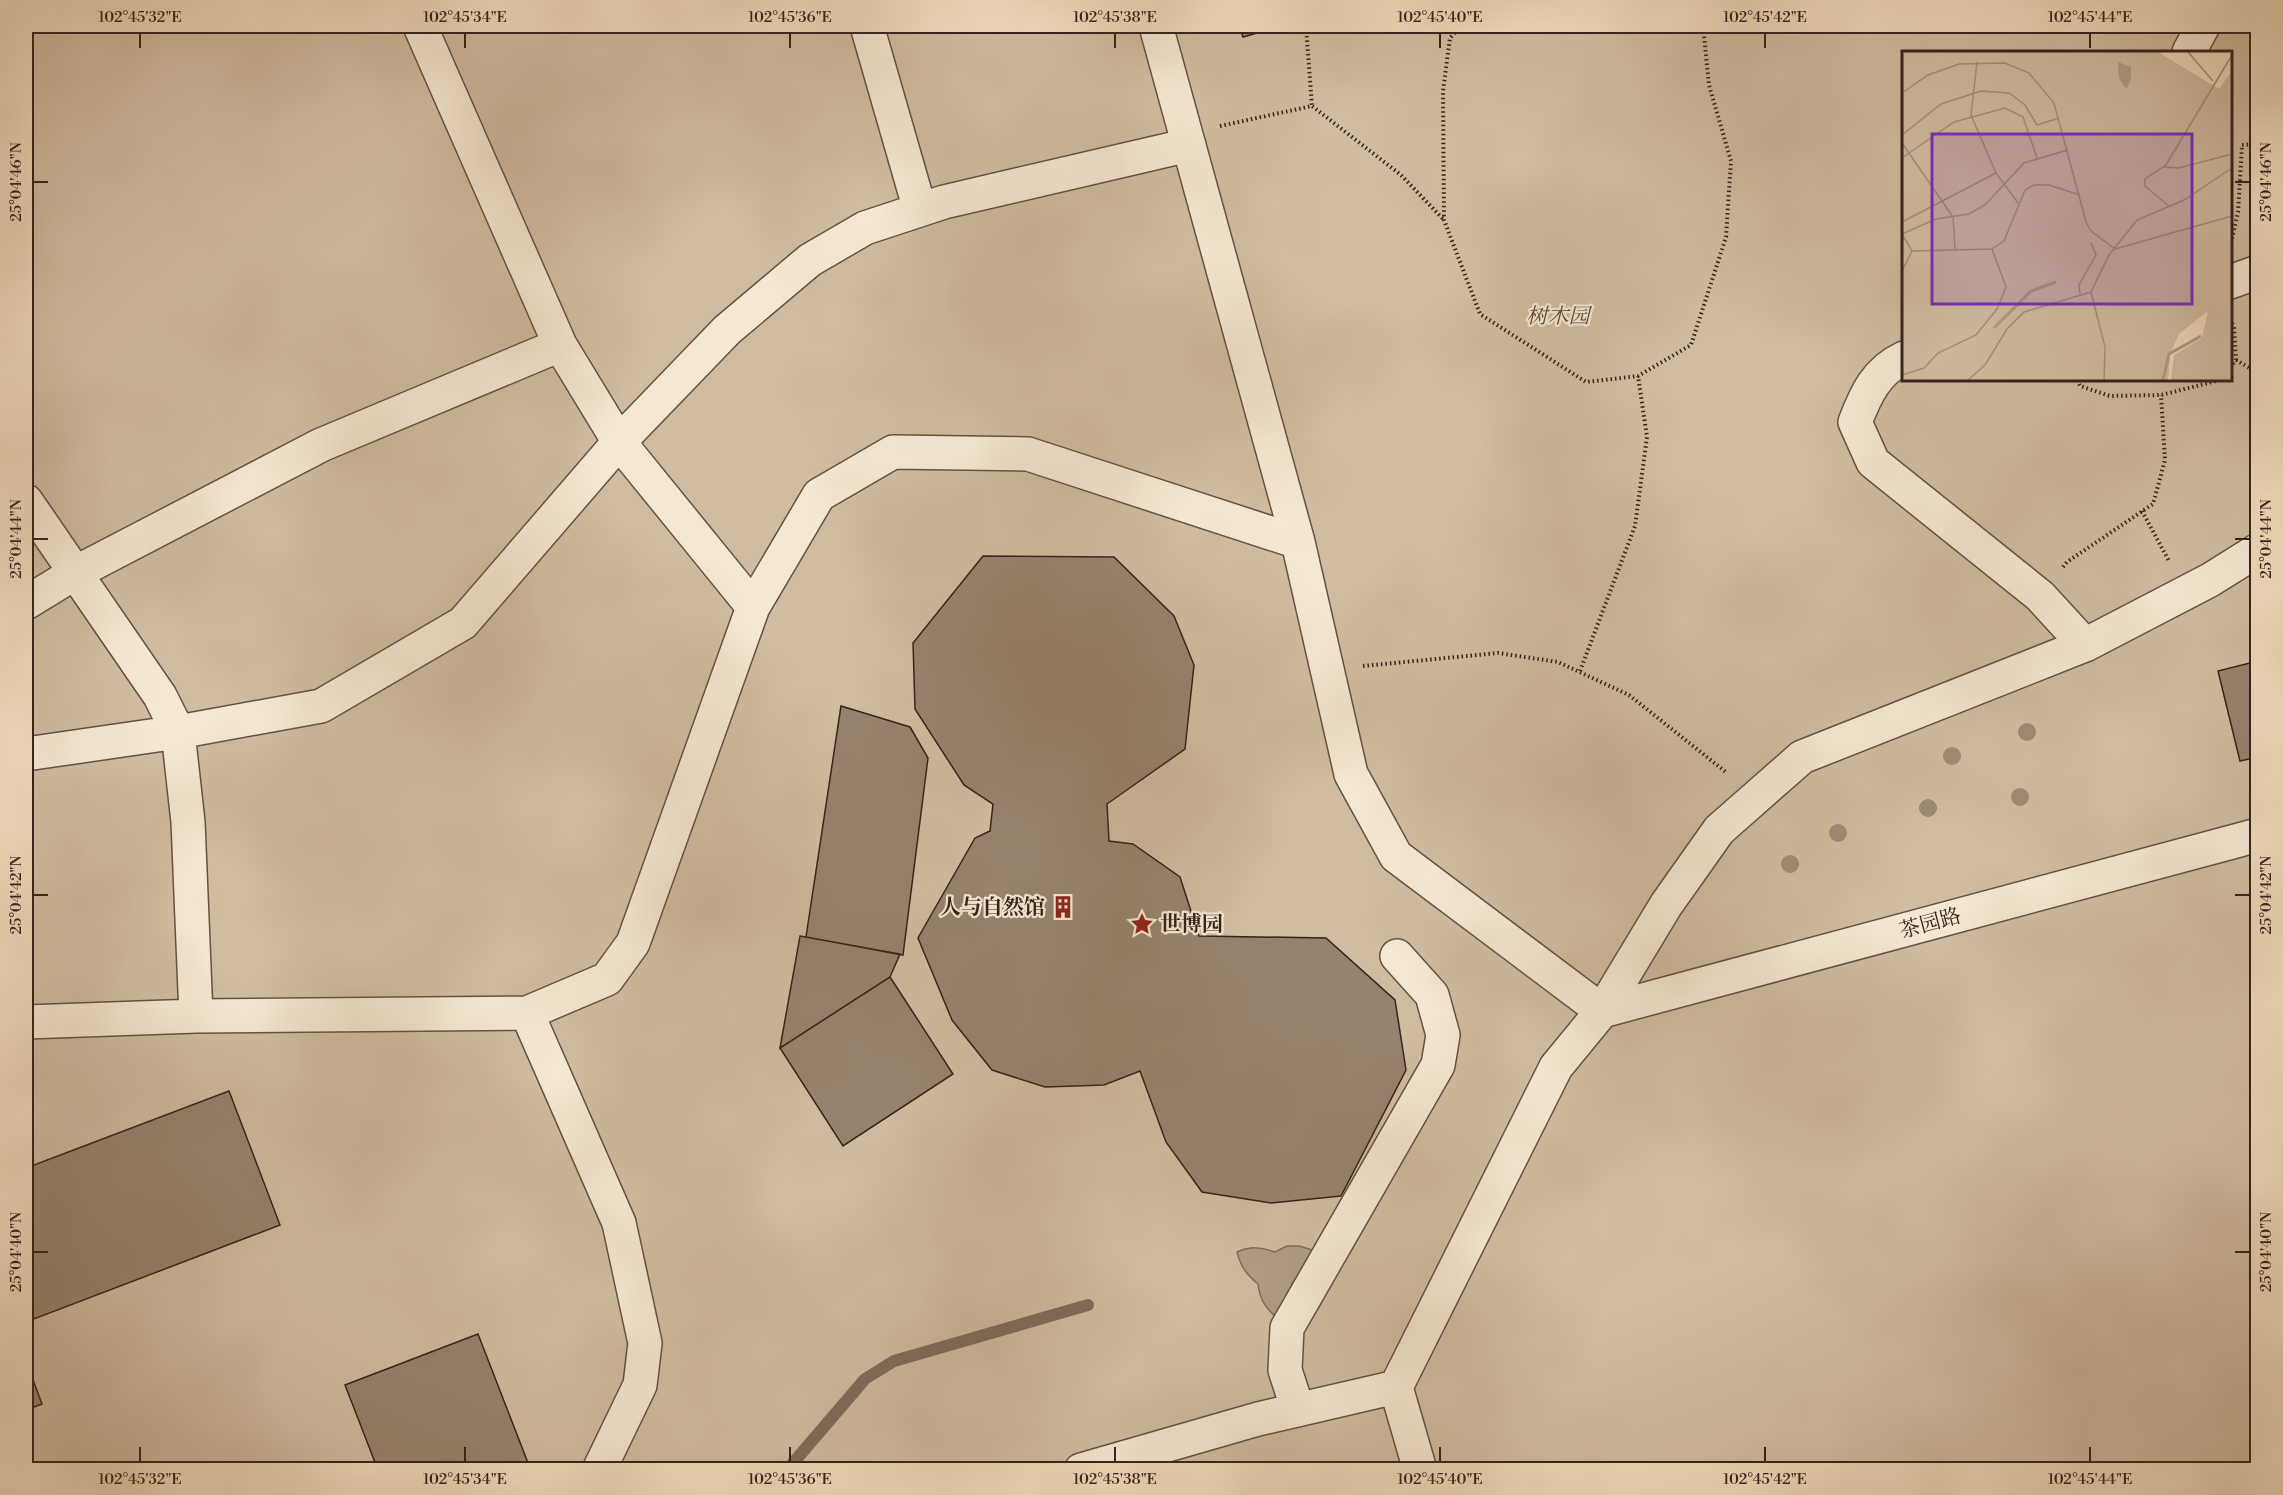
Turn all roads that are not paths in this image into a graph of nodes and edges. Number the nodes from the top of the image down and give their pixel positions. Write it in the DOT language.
graph roads {
  1 [pos="420,26"];
  2 [pos="867,26"];
  3 [pos="1156,26"];
  4 [pos="2204,26"];
  5 [pos="2190,51"];
  6 [pos="1188,139"];
  7 [pos="920,210"];
  8 [pos="2258,272"];
  9 [pos="2232,281"];
  10 [pos="560,345"];
  11 [pos="1902,359"];
  12 [pos="620,442"];
  13 [pos="26,501"];
  14 [pos="1298,542"];
  15 [pos="2258,549"];
  16 [pos="75,573"];
  17 [pos="26,603"];
  18 [pos="753,607"];
  19 [pos="2085,645"];
  20 [pos="178,732"];
  21 [pos="26,754"];
  22 [pos="2258,835"];
  23 [pos="1397,956"];
  24 [pos="1602,1011"];
  25 [pos="527,1013"];
  26 [pos="196,1016"];
  27 [pos="26,1022"];
  28 [pos="1396,1387"];
  29 [pos="1298,1410"];
  30 [pos="598,1470"];
  31 [pos="1081,1470"];
  32 [pos="1420,1470"];
  1 -- 10 [label="lane"];
  2 -- 7 [label="lane"];
  3 -- 6 [label="lane"];
  4 -- 5 [label="lane"];
  6 -- 7 [label="lane"];
  6 -- 14 [label="lane"];
  7 -- 12 [label="lane"];
  8 -- 9 [label="lane"];
  10 -- 12 [label="lane"];
  10 -- 16 [label="lane"];
  11 -- 19 [label="lane"];
  12 -- 18 [label="lane"];
  12 -- 20 [label="lane"];
  13 -- 16 [label="lane"];
  14 -- 18 [label="lane"];
  14 -- 24 [label="lane"];
  15 -- 19 [label="lane"];
  16 -- 17 [label="lane"];
  16 -- 20 [label="lane"];
  18 -- 25 [label="lane"];
  19 -- 24 [label="lane"];
  20 -- 21 [label="lane"];
  20 -- 26 [label="lane"];
  22 -- 24 [label="lane, 茶园路"];
  23 -- 29 [label="lane"];
  24 -- 28 [label="lane"];
  25 -- 26 [label="lane"];
  25 -- 30 [label="lane"];
  26 -- 27 [label="lane"];
  28 -- 29 [label="lane"];
  28 -- 32 [label="lane"];
  29 -- 31 [label="lane"];
}
